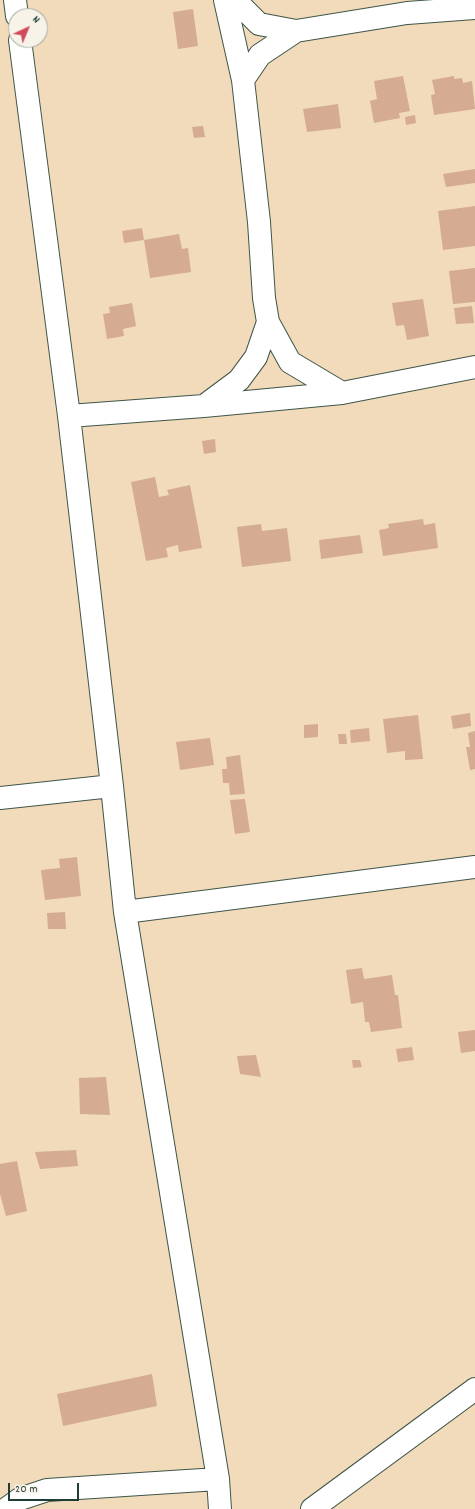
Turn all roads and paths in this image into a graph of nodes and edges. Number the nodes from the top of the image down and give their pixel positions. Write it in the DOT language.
graph roads {
  1 [pos="225,0"];
  2 [pos="234,0"];
  3 [pos="475,8"];
  4 [pos="296,31"];
  5 [pos="21,48"];
  6 [pos="243,80"];
  7 [pos="268,322"];
  8 [pos="475,367"];
  9 [pos="342,393"];
  10 [pos="204,406"];
  11 [pos="69,416"];
  12 [pos="112,786"];
  13 [pos="0,798"];
  14 [pos="475,867"];
  15 [pos="126,912"];
  16 [pos="475,1389"];
  17 [pos="218,1478"];
  18 [pos="6,1509"];
  19 [pos="220,1509"];
  20 [pos="312,1509"];
  1 -- 6 [label="street"];
  2 -- 4 [label="street"];
  3 -- 4 [label="street"];
  4 -- 6 [label="street"];
  5 -- 11 [label="street"];
  6 -- 7 [label="street"];
  7 -- 9 [label="street"];
  7 -- 10 [label="street"];
  8 -- 9 [label="street"];
  9 -- 10 [label="street"];
  10 -- 11 [label="street"];
  11 -- 12 [label="street"];
  12 -- 13 [label="street"];
  12 -- 15 [label="street"];
  14 -- 15 [label="street"];
  15 -- 17 [label="street"];
  16 -- 20 [label="street"];
  17 -- 18 [label="street"];
  17 -- 19 [label="street"];
}
